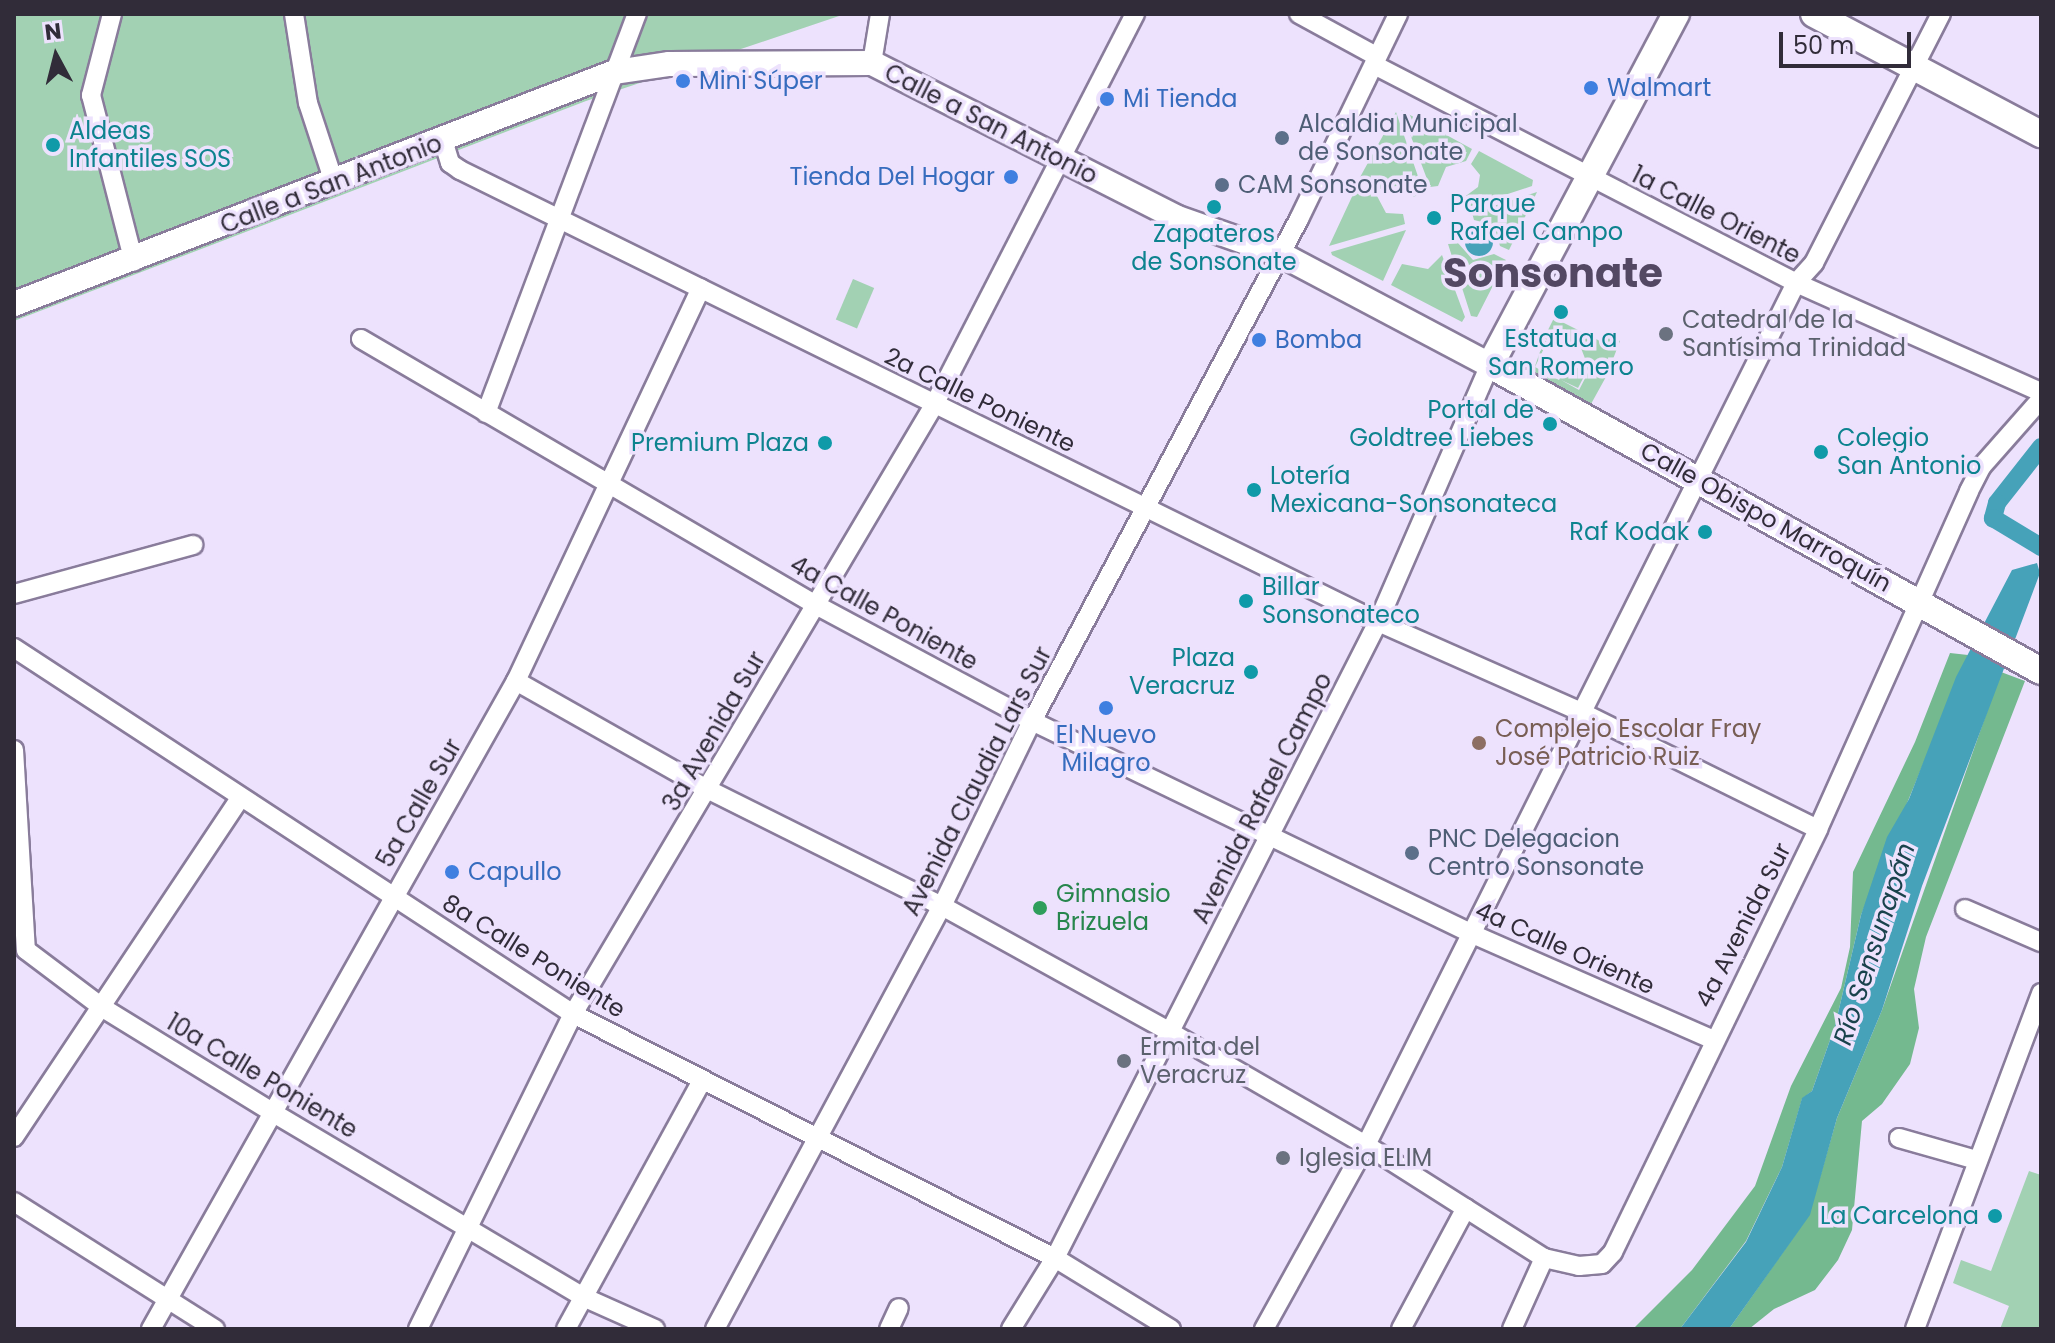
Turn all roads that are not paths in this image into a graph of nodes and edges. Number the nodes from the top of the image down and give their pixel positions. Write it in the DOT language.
graph roads {
  1 [pos="112,14"];
  2 [pos="294,14"];
  3 [pos="637,14"];
  4 [pos="880,14"];
  5 [pos="1135,14"];
  6 [pos="1299,14"];
  7 [pos="1398,14"];
  8 [pos="1676,14"];
  9 [pos="1814,14"];
  10 [pos="1941,14"];
  11 [pos="1376,61"];
  12 [pos="872,63"];
  13 [pos="1916,68"];
  14 [pos="615,72"];
  15 [pos="2041,134"];
  16 [pos="443,140"];
  17 [pos="1059,160"];
  18 [pos="1589,180"];
  19 [pos="334,182"];
  20 [pos="562,219"];
  21 [pos="1280,254"];
  22 [pos="134,262"];
  23 [pos="1796,283"];
  24 [pos="701,288"];
  25 [pos="14,304"];
  26 [pos="361,339"];
  27 [pos="1490,365"];
  28 [pos="2041,392"];
  29 [pos="2041,399"];
  30 [pos="934,405"];
  31 [pos="486,413"];
  32 [pos="1696,480"];
  33 [pos="611,482"];
  34 [pos="1146,509"];
  35 [pos="193,545"];
  36 [pos="14,594"];
  37 [pos="1921,604"];
  38 [pos="816,605"];
  39 [pos="1378,622"];
  40 [pos="14,648"];
  41 [pos="2038,669"];
  42 [pos="516,681"];
  43 [pos="1581,712"];
  44 [pos="1032,721"];
  45 [pos="14,750"];
  46 [pos="707,789"];
  47 [pos="240,798"];
  48 [pos="1818,829"];
  49 [pos="1269,838"];
  50 [pos="394,896"];
  51 [pos="942,906"];
  52 [pos="1965,909"];
  53 [pos="1470,933"];
  54 [pos="2041,942"];
  55 [pos="2041,993"];
  56 [pos="103,1008"];
  57 [pos="573,1014"];
  58 [pos="1170,1032"];
  59 [pos="1712,1039"];
  60 [pos="701,1082"];
  61 [pos="272,1112"];
  62 [pos="14,1137"];
  63 [pos="818,1137"];
  64 [pos="1899,1138"];
  65 [pos="1366,1145"];
  66 [pos="1976,1160"];
  67 [pos="14,1202"];
  68 [pos="1466,1208"];
  69 [pos="467,1227"];
  70 [pos="1055,1258"];
  71 [pos="1544,1258"];
  72 [pos="583,1297"];
  73 [pos="167,1299"];
  74 [pos="899,1308"];
  75 [pos="151,1329"];
  76 [pos="215,1329"];
  77 [pos="418,1329"];
  78 [pos="566,1329"];
  79 [pos="655,1329"];
  80 [pos="715,1329"];
  81 [pos="889,1329"];
  82 [pos="1011,1329"];
  83 [pos="1171,1329"];
  84 [pos="1264,1329"];
  85 [pos="1401,1329"];
  86 [pos="1512,1329"];
  87 [pos="1915,1329"];
  1 -- 22 [label="street"];
  2 -- 19 [label="street"];
  3 -- 14 [label="street"];
  4 -- 12 [label="street"];
  5 -- 17 [label="street, 3a Avenida Sur"];
  6 -- 11 [label="street, 1a Calle Oriente"];
  7 -- 11 [label="street, Avenida Claudia Lars Sur"];
  8 -- 18 [label="main road"];
  9 -- 13 [label="main road"];
  10 -- 13 [label="street"];
  11 -- 18 [label="street, 1a Calle Oriente"];
  11 -- 21 [label="street, Avenida Claudia Lars Sur"];
  12 -- 14 [label="street, Calle a San Antonio"];
  12 -- 17 [label="street, Calle a San Antonio"];
  13 -- 15 [label="main road"];
  13 -- 23 [label="street"];
  14 -- 16 [label="street, Calle a San Antonio"];
  14 -- 20 [label="street"];
  16 -- 19 [label="street, Calle a San Antonio"];
  16 -- 20 [label="street, 2a Calle Poniente"];
  17 -- 21 [label="street, Calle a San Antonio"];
  17 -- 30 [label="street, 3a Avenida Sur"];
  18 -- 23 [label="street, 1a Calle Oriente"];
  18 -- 27 [label="main road"];
  19 -- 22 [label="street, Calle a San Antonio"];
  20 -- 24 [label="street, 2a Calle Poniente"];
  20 -- 31 [label="street"];
  21 -- 27 [label="street, Calle a San Antonio"];
  21 -- 34 [label="street, Avenida Claudia Lars Sur"];
  22 -- 25 [label="street, Calle a San Antonio"];
  23 -- 28 [label="street, 1a Calle Oriente"];
  23 -- 32 [label="street"];
  24 -- 30 [label="street, 2a Calle Poniente"];
  24 -- 33 [label="street, 5a Calle Sur"];
  26 -- 31 [label="street, 4a Calle Poniente"];
  27 -- 32 [label="main road, Calle Obispo Marroquín"];
  27 -- 39 [label="street, Avenida Rafael Campo"];
  29 -- 37 [label="street, 4a Avenida Sur"];
  30 -- 34 [label="street, 2a Calle Poniente"];
  30 -- 38 [label="street, 3a Avenida Sur"];
  31 -- 33 [label="street, 4a Calle Poniente"];
  32 -- 37 [label="main road, Calle Obispo Marroquín"];
  32 -- 43 [label="street"];
  33 -- 38 [label="street, 4a Calle Poniente"];
  33 -- 42 [label="street, 5a Calle Sur"];
  34 -- 39 [label="street, 2a Calle Poniente"];
  34 -- 44 [label="street, Avenida Claudia Lars Sur"];
  35 -- 36 [label="street"];
  37 -- 41 [label="main road, Calle Obispo Marroquín"];
  37 -- 48 [label="street, 4a Avenida Sur"];
  38 -- 44 [label="street, 4a Calle Poniente"];
  38 -- 46 [label="street, 3a Avenida Sur"];
  39 -- 43 [label="street, 2a Calle Poniente"];
  39 -- 49 [label="street, Avenida Rafael Campo"];
  40 -- 47 [label="street, 8a Calle Poniente"];
  42 -- 46 [label="street"];
  42 -- 50 [label="street, 5a Calle Sur"];
  43 -- 48 [label="street, 2a Calle Poniente"];
  43 -- 53 [label="street"];
  44 -- 49 [label="street, 4a Calle Poniente"];
  44 -- 51 [label="street, Avenida Claudia Lars Sur"];
  45 -- 56 [label="street, 10a Calle Poniente"];
  46 -- 51 [label="street"];
  46 -- 57 [label="street, 3a Avenida Sur"];
  47 -- 50 [label="street, 8a Calle Poniente"];
  47 -- 56 [label="street"];
  48 -- 59 [label="street, 4a Avenida Sur"];
  49 -- 53 [label="street, 4a Calle Oriente"];
  49 -- 58 [label="street, Avenida Rafael Campo"];
  50 -- 57 [label="street, 8a Calle Poniente"];
  50 -- 61 [label="street, 5a Calle Sur"];
  51 -- 58 [label="street"];
  51 -- 63 [label="street, Avenida Claudia Lars Sur"];
  52 -- 54 [label="street"];
  53 -- 59 [label="street, 4a Calle Oriente"];
  53 -- 65 [label="street"];
  55 -- 66 [label="street"];
  56 -- 61 [label="street, 10a Calle Poniente"];
  56 -- 62 [label="street"];
  57 -- 60 [label="street, 8a Calle Poniente"];
  57 -- 69 [label="street, 3a Avenida Sur"];
  58 -- 65 [label="street"];
  58 -- 70 [label="street, Avenida Rafael Campo"];
  59 -- 71 [label="street, 4a Avenida Sur"];
  60 -- 63 [label="street, 8a Calle Poniente"];
  60 -- 72 [label="street"];
  61 -- 69 [label="street, 10a Calle Poniente"];
  61 -- 73 [label="street, 5a Calle Sur"];
  63 -- 70 [label="street, 8a Calle Poniente"];
  63 -- 80 [label="street, Avenida Claudia Lars Sur"];
  64 -- 66 [label="street"];
  65 -- 68 [label="street"];
  65 -- 84 [label="street"];
  66 -- 87 [label="street"];
  67 -- 73 [label="street"];
  68 -- 71 [label="street"];
  68 -- 85 [label="street"];
  69 -- 72 [label="street, 10a Calle Poniente"];
  69 -- 77 [label="street, 3a Avenida Sur"];
  70 -- 82 [label="street, Avenida Rafael Campo"];
  70 -- 83 [label="street, 8a Calle Poniente"];
  71 -- 86 [label="street"];
  72 -- 78 [label="street"];
  72 -- 79 [label="street, 10a Calle Poniente"];
  73 -- 75 [label="street, 5a Calle Sur"];
  73 -- 76 [label="street"];
  74 -- 81 [label="street"];
}
